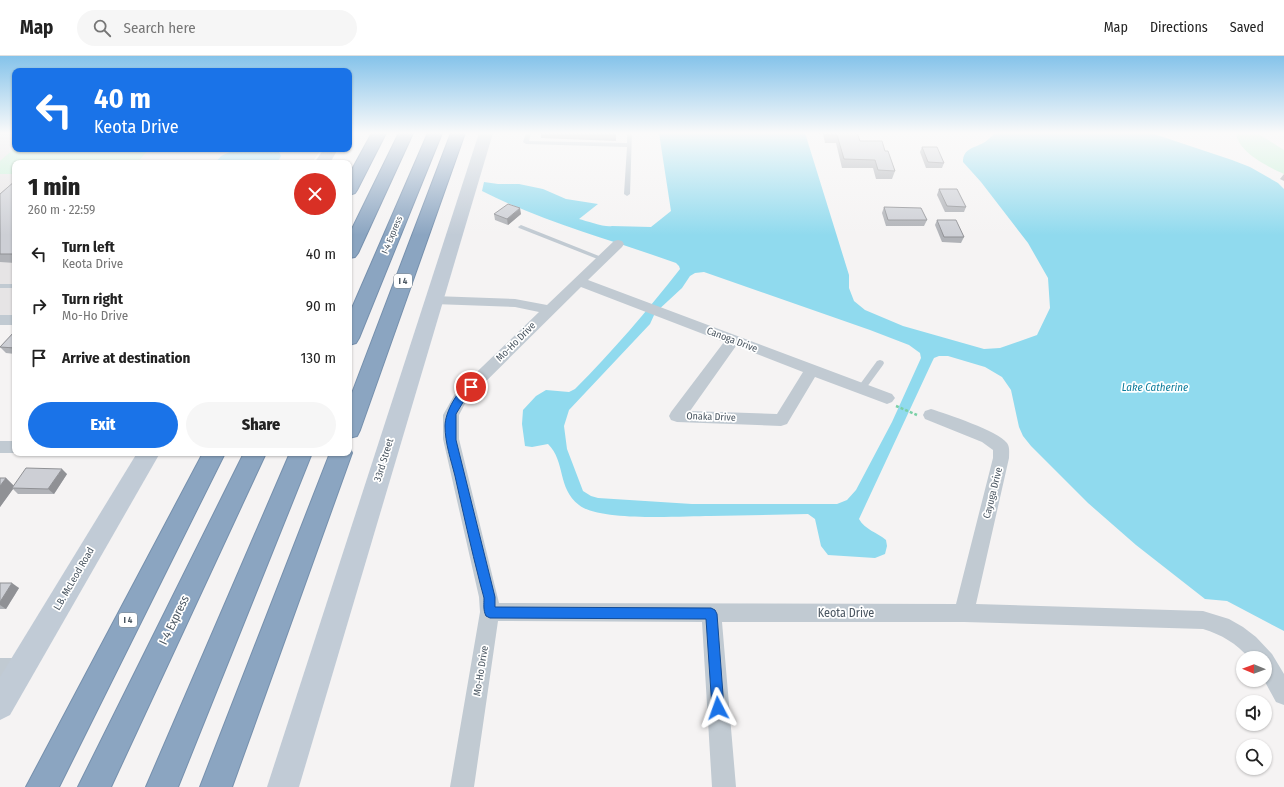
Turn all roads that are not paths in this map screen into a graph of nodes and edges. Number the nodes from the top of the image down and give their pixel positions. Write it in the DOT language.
graph roads {
  1 [pos="361,167"];
  2 [pos="390,167"];
  3 [pos="421,167"];
  4 [pos="445,167"];
  5 [pos="475,167"];
  6 [pos="629,167"];
  7 [pos="352,184"];
  8 [pos="627,194"];
  9 [pos="521,227"];
  10 [pos="618,244"];
  11 [pos="352,248"];
  12 [pos="602,259"];
  13 [pos="578,281"];
  14 [pos="0,286"];
  15 [pos="12,286"];
  16 [pos="433,304"];
  17 [pos="545,314"];
  18 [pos="352,331"];
  19 [pos="732,340"];
  20 [pos="880,363"];
  21 [pos="812,370"];
  22 [pos="861,389"];
  23 [pos="891,402"];
  24 [pos="932,416"];
  25 [pos="352,422"];
  26 [pos="0,447"];
  27 [pos="12,447"];
  28 [pos="147,456"];
  29 [pos="212,456"];
  30 [pos="254,456"];
  31 [pos="300,456"];
  32 [pos="340,456"];
  33 [pos="490,612"];
  34 [pos="964,613"];
  35 [pos="711,614"];
  36 [pos="1256,651"];
  37 [pos="11,668"];
  38 [pos="1272,674"];
  39 [pos="1284,694"];
  40 [pos="0,705"];
  41 [pos="42,787"];
  42 [pos="94,787"];
  43 [pos="162,787"];
  44 [pos="216,787"];
  45 [pos="283,787"];
  46 [pos="462,787"];
  47 [pos="724,787"];
  1 -- 7 [label="highway"];
  2 -- 11 [label="highway"];
  3 -- 18 [label="highway, I-4 Express"];
  4 -- 25 [label="highway, I 4"];
  5 -- 16 [label="street, 33rd Street"];
  6 -- 8 [label="lane"];
  9 -- 12 [label="lane"];
  10 -- 12 [label="street, Mo-Ho Drive"];
  12 -- 13 [label="street, Mo-Ho Drive"];
  13 -- 17 [label="street, Mo-Ho Drive"];
  13 -- 19 [label="street, Canoga Drive"];
  14 -- 15 [label="lane"];
  16 -- 17 [label="street"];
  16 -- 45 [label="street, 33rd Street"];
  17 -- 33 [label="street, Mo-Ho Drive"];
  19 -- 21 [label="street, Canoga Drive"];
  19 -- 21 [label="street, Onaka Drive"];
  20 -- 22 [label="lane"];
  21 -- 22 [label="street, Canoga Drive"];
  22 -- 23 [label="street, Canoga Drive"];
  24 -- 34 [label="street, Cayuga Drive"];
  26 -- 27 [label="street"];
  28 -- 37 [label="street, L.B. McLeod Road"];
  29 -- 41 [label="highway, I 4"];
  30 -- 42 [label="highway, I-4 Express"];
  31 -- 43 [label="highway"];
  32 -- 44 [label="highway"];
  33 -- 35 [label="street, Keota Drive"];
  33 -- 46 [label="street, Mo-Ho Drive"];
  34 -- 35 [label="street, Keota Drive"];
  34 -- 36 [label="street, Keota Drive"];
  35 -- 47 [label="street"];
  37 -- 40 [label="street, L.B. McLeod Road"];
  38 -- 39 [label="street"];
}
